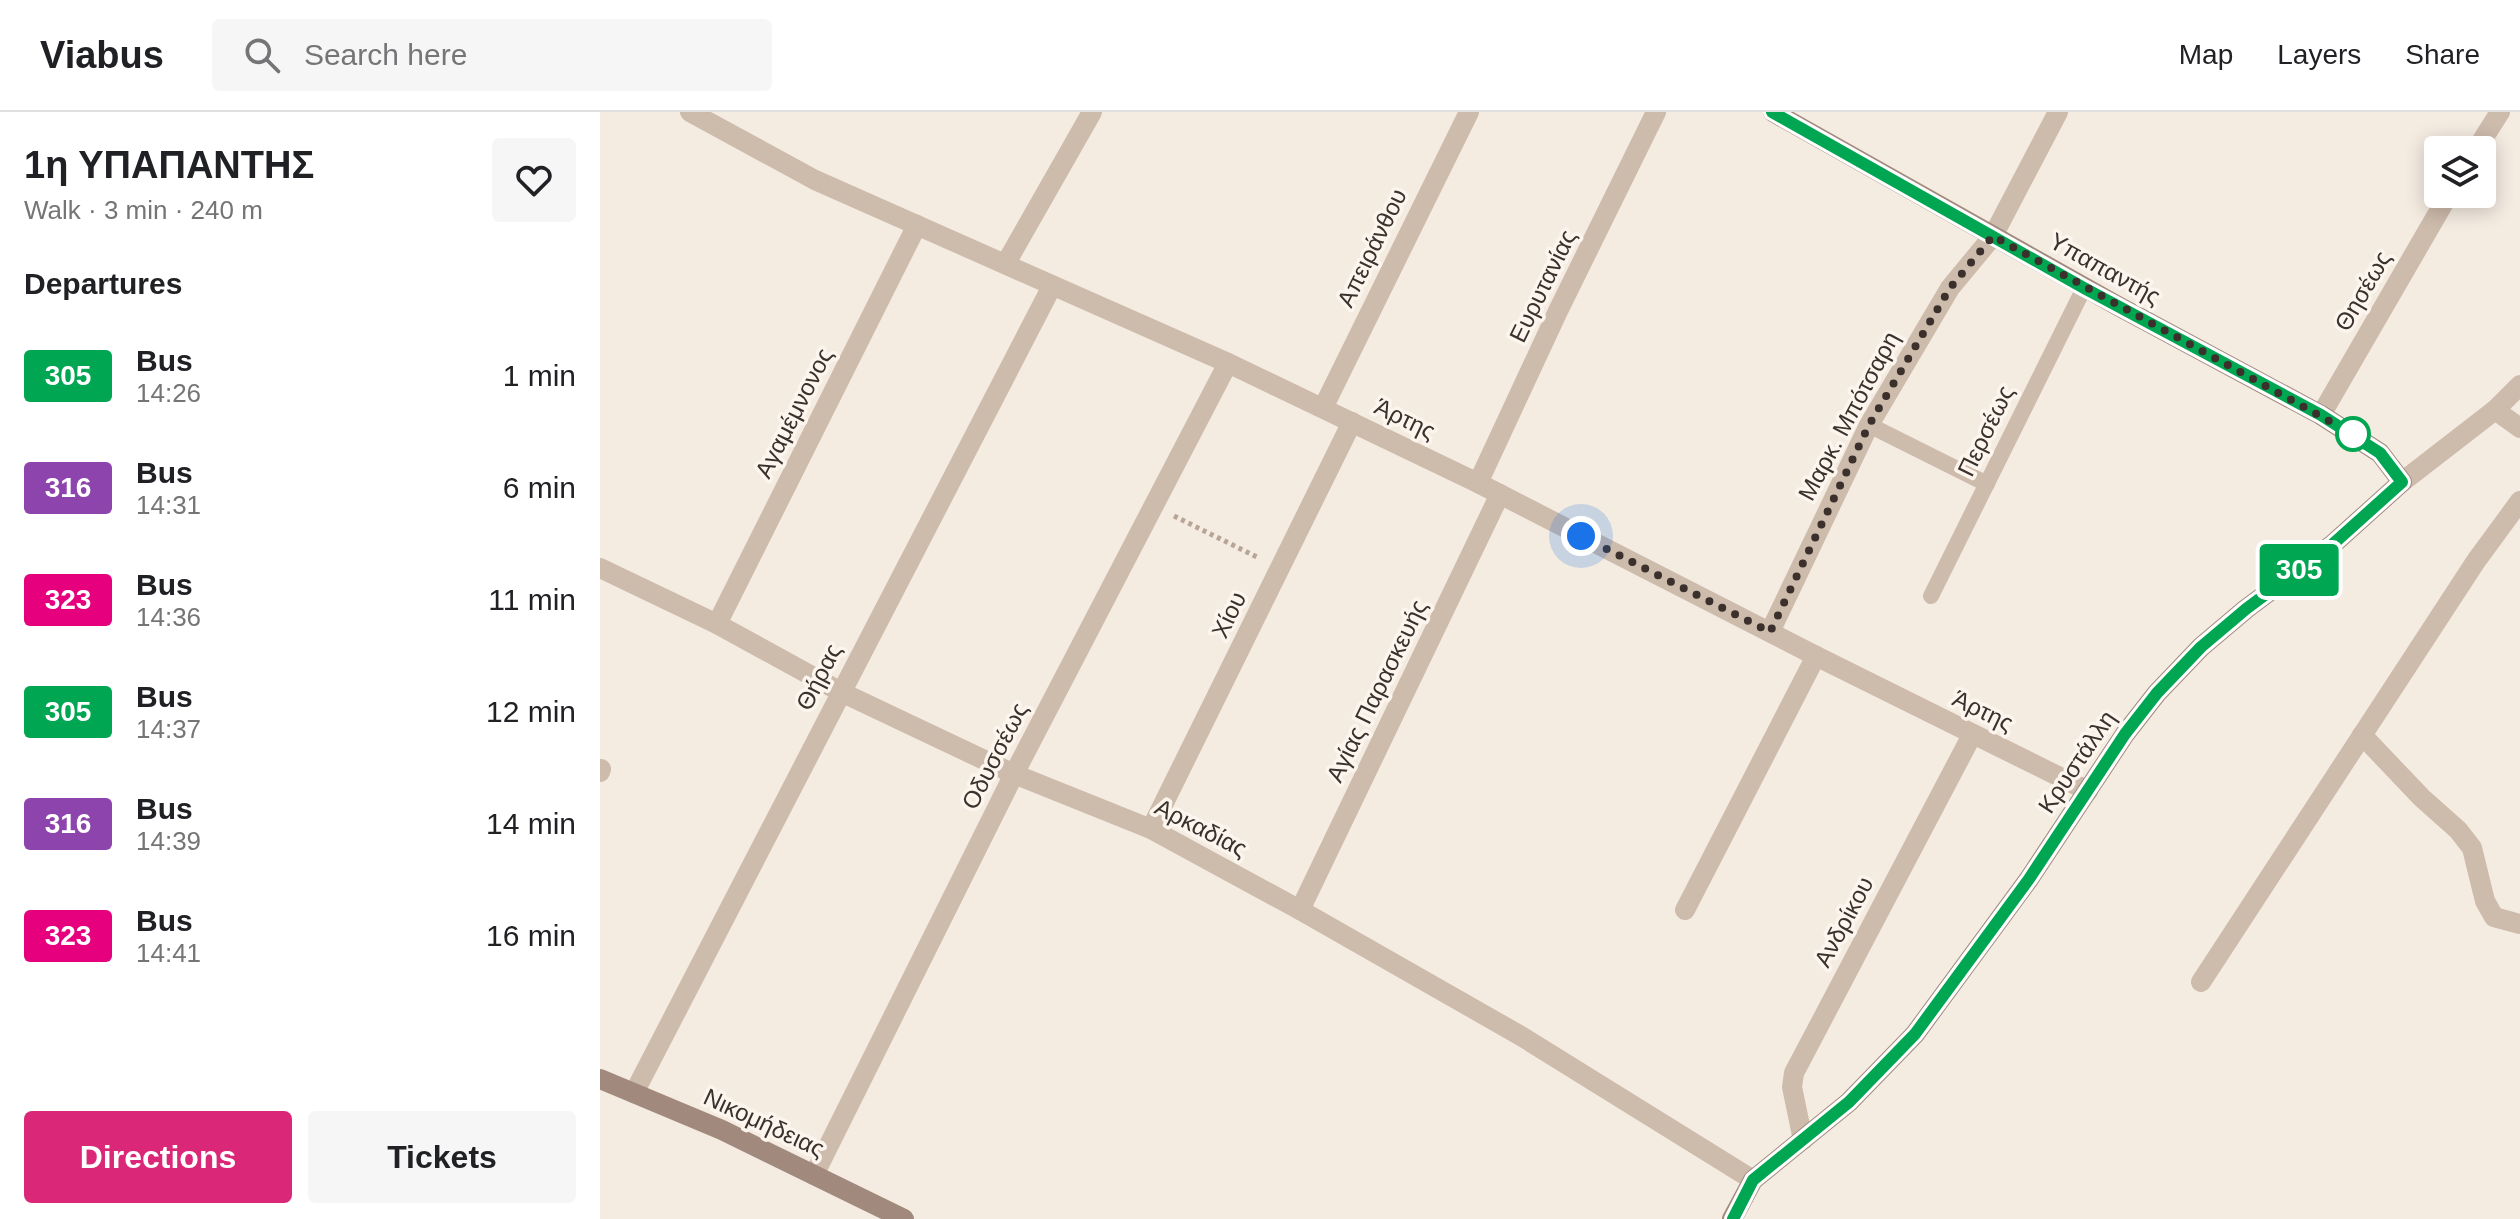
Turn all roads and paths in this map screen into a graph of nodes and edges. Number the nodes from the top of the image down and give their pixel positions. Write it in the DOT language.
graph roads {
  1 [pos="1092,112"];
  2 [pos="1469,112"];
  3 [pos="1656,112"];
  4 [pos="1773,112"];
  5 [pos="2058,112"];
  6 [pos="2500,112"];
  7 [pos="700,114"];
  8 [pos="2485,136"];
  9 [pos="2441,208"];
  10 [pos="917,225"];
  11 [pos="1993,236"];
  12 [pos="1006,263"];
  13 [pos="1052,286"];
  14 [pos="2084,288"];
  15 [pos="1228,363"];
  16 [pos="2520,385"];
  17 [pos="1323,408"];
  18 [pos="2495,410"];
  19 [pos="2321,415"];
  20 [pos="1352,422"];
  21 [pos="1869,425"];
  22 [pos="2520,428"];
  23 [pos="2402,482"];
  24 [pos="1478,483"];
  25 [pos="1987,484"];
  26 [pos="1500,494"];
  27 [pos="2520,501"];
  28 [pos="1154,506"];
  29 [pos="600,568"];
  30 [pos="1281,569"];
  31 [pos="1931,596"];
  32 [pos="717,624"];
  33 [pos="1770,632"];
  34 [pos="1816,656"];
  35 [pos="841,692"];
  36 [pos="1972,735"];
  37 [pos="2362,735"];
  38 [pos="1014,774"];
  39 [pos="2088,791"];
  40 [pos="1151,829"];
  41 [pos="1300,910"];
  42 [pos="1685,910"];
  43 [pos="2520,924"];
  44 [pos="2201,982"];
  45 [pos="600,1079"];
  46 [pos="634,1093"];
  47 [pos="1803,1140"];
  48 [pos="814,1175"];
  49 [pos="1753,1180"];
  50 [pos="904,1219"];
  51 [pos="1732,1219"];
  1 -- 12 [label="street"];
  2 -- 17 [label="street, Απειράνθου"];
  3 -- 24 [label="street, Ευρυτανίας"];
  4 -- 11 [label="street, Υπαπαντής"];
  5 -- 11 [label="street, Μαρκ. Μπότσαρη"];
  6 -- 8 [label="street"];
  7 -- 10 [label="street, Άρτης"];
  9 -- 19 [label="street, Θησέως"];
  10 -- 12 [label="street, Άρτης"];
  10 -- 32 [label="street, Αγαμέμνονος"];
  11 -- 14 [label="street, Υπαπαντής"];
  11 -- 21 [label="street, Μαρκ. Μπότσαρη"];
  12 -- 13 [label="street, Άρτης"];
  13 -- 15 [label="street, Άρτης"];
  13 -- 35 [label="street, Θήρας"];
  14 -- 19 [label="street, Υπαπαντής"];
  14 -- 25 [label="lane, Περσέως"];
  15 -- 17 [label="street, Άρτης"];
  15 -- 28 [label="street, Οδυσσέως"];
  16 -- 18 [label="street, Κρυστάλλη"];
  17 -- 20 [label="street, Άρτης"];
  18 -- 22 [label="street"];
  18 -- 23 [label="street, Κρυστάλλη"];
  19 -- 23 [label="street, Υπαπαντής"];
  20 -- 24 [label="street, Άρτης"];
  20 -- 30 [label="street, Χίου"];
  21 -- 25 [label="lane"];
  21 -- 33 [label="street, Μαρκ. Μπότσαρη"];
  23 -- 39 [label="street, Κρυστάλλη"];
  24 -- 26 [label="street, Άρτης"];
  25 -- 31 [label="lane, Περσέως"];
  26 -- 33 [label="street, Άρτης"];
  26 -- 41 [label="street, Αγίας Παρασκευής"];
  27 -- 37 [label="street"];
  28 -- 30 [label="path"];
  28 -- 38 [label="street, Οδυσσέως"];
  29 -- 32 [label="street, Αρκαδίας"];
  30 -- 40 [label="street, Χίου"];
  32 -- 35 [label="street, Αρκαδίας"];
  33 -- 34 [label="street, Άρτης"];
  34 -- 36 [label="street, Άρτης"];
  34 -- 42 [label="street"];
  35 -- 38 [label="street, Αρκαδίας"];
  35 -- 46 [label="street, Θήρας"];
  36 -- 39 [label="street, Άρτης"];
  36 -- 47 [label="street, Ανδρίκου"];
  37 -- 43 [label="street"];
  37 -- 44 [label="street"];
  38 -- 40 [label="street, Αρκαδίας"];
  38 -- 48 [label="street, Οδυσσέως"];
  39 -- 47 [label="street, Κρυστάλλη"];
  40 -- 41 [label="street, Αρκαδίας"];
  41 -- 49 [label="street, Αρκαδίας"];
  45 -- 46 [label="street, Νικομήδειας"];
  46 -- 48 [label="street, Νικομήδειας"];
  47 -- 49 [label="street, Κρυστάλλη"];
  48 -- 50 [label="street, Νικομήδειας"];
  49 -- 51 [label="street, Κρυστάλλη"];
}
